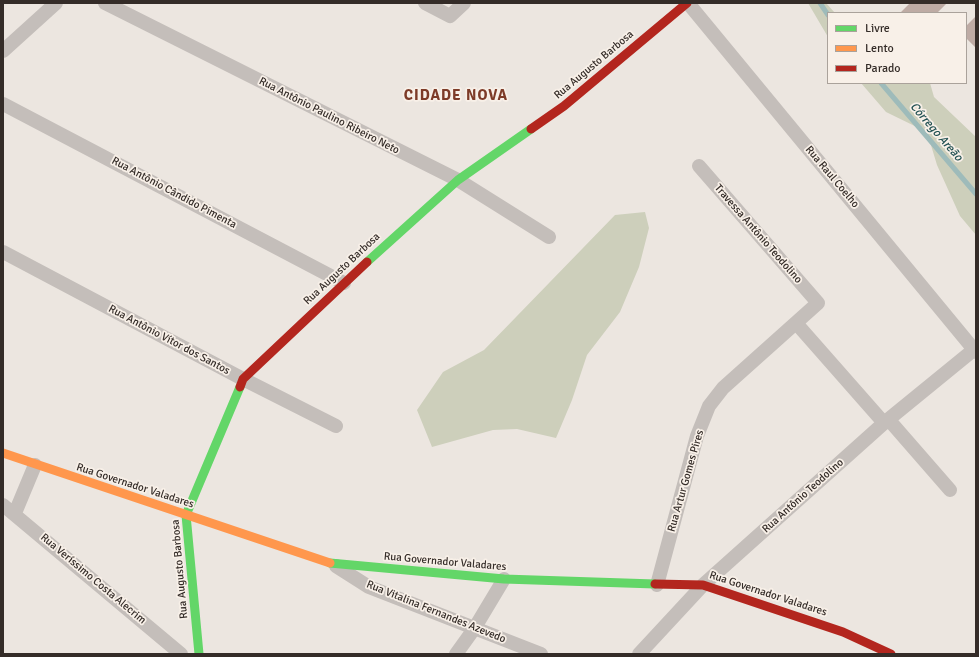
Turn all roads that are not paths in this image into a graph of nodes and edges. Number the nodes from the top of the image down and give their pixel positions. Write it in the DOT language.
graph roads {
  1 [pos="56,3"];
  2 [pos="105,3"];
  3 [pos="425,3"];
  4 [pos="464,3"];
  5 [pos="687,3"];
  6 [pos="3,51"];
  7 [pos="3,104"];
  8 [pos="699,166"];
  9 [pos="458,180"];
  10 [pos="549,237"];
  11 [pos="3,252"];
  12 [pos="344,283"];
  13 [pos="818,303"];
  14 [pos="796,323"];
  15 [pos="976,350"];
  16 [pos="243,379"];
  17 [pos="887,421"];
  18 [pos="336,426"];
  19 [pos="3,453"];
  20 [pos="35,465"];
  21 [pos="950,490"];
  22 [pos="3,505"];
  23 [pos="15,513"];
  24 [pos="186,515"];
  25 [pos="334,565"];
  26 [pos="504,580"];
  27 [pos="657,585"];
  28 [pos="703,585"];
  29 [pos="474,629"];
  30 [pos="181,654"];
  31 [pos="199,654"];
  32 [pos="456,654"];
  33 [pos="540,654"];
  34 [pos="639,654"];
  35 [pos="890,654"];
  1 -- 6 [label="street"];
  2 -- 9 [label="street, Rua Antônio Paulino Ribeiro Neto"];
  3 -- 4 [label="street"];
  5 -- 9 [label="street, Rua Augusto Barbosa"];
  5 -- 15 [label="street, Rua Raul Coelho"];
  7 -- 12 [label="street, Rua Antônio Cândido Pimenta"];
  8 -- 13 [label="street, Travessa Antônio Teodolino"];
  9 -- 10 [label="street, Rua Antônio Paulino Ribeiro Neto"];
  9 -- 12 [label="street, Rua Augusto Barbosa"];
  11 -- 16 [label="street, Rua Antônio Vítor dos Santos"];
  12 -- 16 [label="street, Rua Augusto Barbosa"];
  13 -- 14 [label="street, Rua Artur Gomes Pires"];
  14 -- 17 [label="street"];
  14 -- 27 [label="street, Rua Artur Gomes Pires"];
  15 -- 17 [label="street, Rua Antônio Teodolino"];
  16 -- 18 [label="street, Rua Antônio Vítor dos Santos"];
  16 -- 24 [label="street, Rua Augusto Barbosa"];
  17 -- 21 [label="street"];
  17 -- 28 [label="street, Rua Antônio Teodolino"];
  19 -- 20 [label="street, Rua Governador Valadares"];
  20 -- 23 [label="street"];
  20 -- 24 [label="street, Rua Governador Valadares"];
  22 -- 23 [label="street, Rua Veríssimo Costa Alecrim"];
  23 -- 30 [label="street, Rua Veríssimo Costa Alecrim"];
  24 -- 25 [label="street, Rua Governador Valadares"];
  24 -- 31 [label="street, Rua Augusto Barbosa"];
  25 -- 26 [label="street, Rua Governador Valadares"];
  25 -- 29 [label="street, Rua Vitalina Fernandes Azevedo"];
  26 -- 27 [label="street, Rua Governador Valadares"];
  26 -- 29 [label="street"];
  27 -- 28 [label="street, Rua Governador Valadares"];
  28 -- 34 [label="street, Rua Antônio Teodolino"];
  28 -- 35 [label="street, Rua Governador Valadares"];
  29 -- 32 [label="street"];
  29 -- 33 [label="street, Rua Vitalina Fernandes Azevedo"];
}
